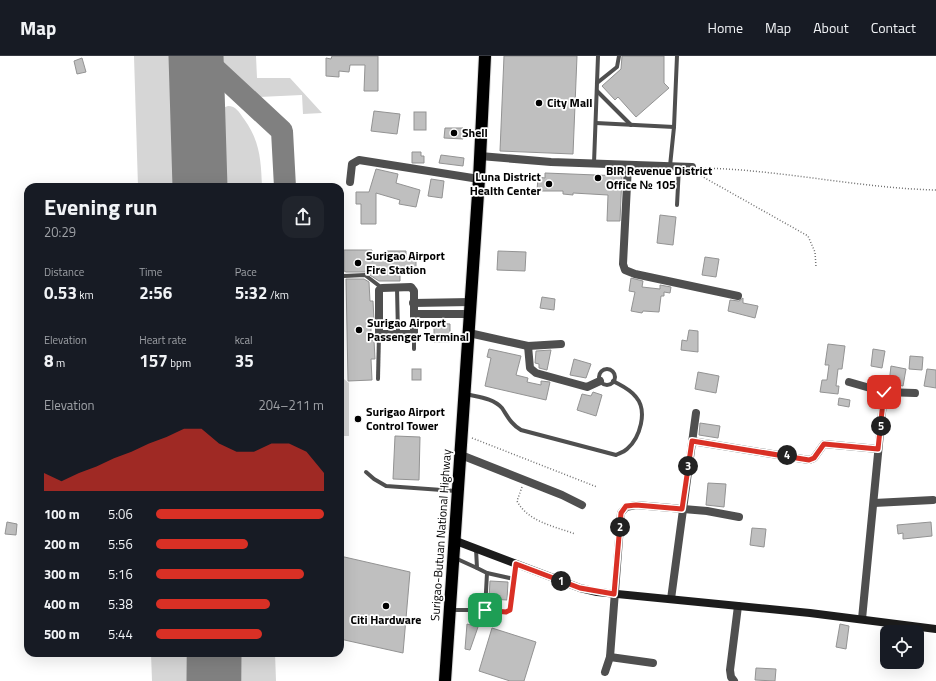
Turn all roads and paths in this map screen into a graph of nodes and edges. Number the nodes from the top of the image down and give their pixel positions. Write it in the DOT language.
graph roads {
  1 [pos="485,56"];
  2 [pos="598,56"];
  3 [pos="619,56"];
  4 [pos="677,56"];
  5 [pos="597,83"];
  6 [pos="597,90"];
  7 [pos="596,123"];
  8 [pos="631,126"];
  9 [pos="674,127"];
  10 [pos="480,156"];
  11 [pos="594,163"];
  12 [pos="628,165"];
  13 [pos="682,167"];
  14 [pos="479,179"];
  15 [pos="350,182"];
  16 [pos="936,190"];
  17 [pos="677,205"];
  18 [pos="816,267"];
  19 [pos="344,276"];
  20 [pos="397,287"];
  21 [pos="382,288"];
  22 [pos="738,296"];
  23 [pos="413,303"];
  24 [pos="470,308"];
  25 [pos="414,314"];
  26 [pos="469,333"];
  27 [pos="379,334"];
  28 [pos="398,334"];
  29 [pos="414,334"];
  30 [pos="561,344"];
  31 [pos="528,346"];
  32 [pos="414,349"];
  33 [pos="378,379"];
  34 [pos="600,381"];
  35 [pos="613,381"];
  36 [pos="849,382"];
  37 [pos="884,392"];
  38 [pos="915,393"];
  39 [pos="465,394"];
  40 [pos="696,413"];
  41 [pos="462,434"];
  42 [pos="692,441"];
  43 [pos="878,449"];
  44 [pos="461,455"];
  45 [pos="366,472"];
  46 [pos="525,480"];
  47 [pos="596,487"];
  48 [pos="458,491"];
  49 [pos="933,500"];
  50 [pos="874,503"];
  51 [pos="582,505"];
  52 [pos="682,509"];
  53 [pos="738,517"];
  54 [pos="575,534"];
  55 [pos="456,541"];
  56 [pos="476,549"];
  57 [pos="454,557"];
  58 [pos="516,564"];
  59 [pos="477,568"];
  60 [pos="487,573"];
  61 [pos="514,579"];
  62 [pos="614,594"];
  63 [pos="671,599"];
  64 [pos="738,606"];
  65 [pos="450,610"];
  66 [pos="485,610"];
  67 [pos="862,619"];
  68 [pos="936,629"];
  69 [pos="610,657"];
  70 [pos="653,663"];
  71 [pos="605,672"];
  72 [pos="445,681"];
  73 [pos="734,681"];
  1 -- 10 [label="highway, Surigao-Butuan National Highway"];
  2 -- 5 [label="lane"];
  3 -- 5 [label="lane"];
  4 -- 9 [label="lane"];
  5 -- 6 [label="lane"];
  6 -- 7 [label="lane"];
  6 -- 8 [label="lane"];
  7 -- 8 [label="lane"];
  7 -- 11 [label="lane"];
  8 -- 9 [label="lane"];
  9 -- 13 [label="lane"];
  10 -- 11 [label="street"];
  10 -- 14 [label="highway, Surigao-Butuan National Highway"];
  11 -- 12 [label="street"];
  12 -- 13 [label="street"];
  12 -- 22 [label="street"];
  13 -- 16 [label="path"];
  13 -- 17 [label="lane"];
  13 -- 18 [label="path"];
  14 -- 15 [label="street"];
  14 -- 24 [label="highway, Surigao-Butuan National Highway"];
  19 -- 21 [label="lane"];
  20 -- 21 [label="street"];
  20 -- 23 [label="street"];
  20 -- 28 [label="lane"];
  21 -- 27 [label="street"];
  23 -- 24 [label="street"];
  23 -- 25 [label="street"];
  24 -- 25 [label="street"];
  24 -- 26 [label="highway, Surigao-Butuan National Highway"];
  25 -- 29 [label="street"];
  26 -- 31 [label="street"];
  26 -- 39 [label="highway, Surigao-Butuan National Highway"];
  27 -- 28 [label="street"];
  27 -- 33 [label="lane"];
  28 -- 29 [label="street"];
  29 -- 32 [label="lane"];
  30 -- 31 [label="street"];
  31 -- 34 [label="street"];
  34 -- 35 [label="lane"];
  34 -- 35 [label="lane"];
  35 -- 39 [label="lane"];
  36 -- 37 [label="street"];
  37 -- 38 [label="street"];
  37 -- 43 [label="street"];
  39 -- 41 [label="highway, Surigao-Butuan National Highway"];
  40 -- 42 [label="street"];
  41 -- 44 [label="highway, Surigao-Butuan National Highway"];
  41 -- 47 [label="path"];
  42 -- 43 [label="street"];
  42 -- 52 [label="street"];
  43 -- 50 [label="street"];
  44 -- 46 [label="street"];
  44 -- 48 [label="highway, Surigao-Butuan National Highway"];
  45 -- 48 [label="lane"];
  46 -- 51 [label="street"];
  46 -- 54 [label="path"];
  48 -- 55 [label="highway, Surigao-Butuan National Highway"];
  49 -- 50 [label="street"];
  50 -- 67 [label="street"];
  52 -- 53 [label="street"];
  52 -- 62 [label="street"];
  52 -- 63 [label="street"];
  55 -- 56 [label="street"];
  55 -- 57 [label="highway, Surigao-Butuan National Highway"];
  56 -- 58 [label="street"];
  56 -- 59 [label="lane"];
  57 -- 59 [label="lane"];
  57 -- 65 [label="highway, Surigao-Butuan National Highway"];
  58 -- 61 [label="lane"];
  58 -- 62 [label="street"];
  59 -- 60 [label="lane"];
  60 -- 61 [label="lane"];
  60 -- 66 [label="lane"];
  61 -- 66 [label="lane"];
  62 -- 63 [label="street"];
  62 -- 69 [label="street"];
  63 -- 64 [label="street"];
  64 -- 67 [label="street"];
  64 -- 73 [label="street"];
  65 -- 66 [label="lane"];
  65 -- 72 [label="highway, Surigao-Butuan National Highway"];
  67 -- 68 [label="street"];
  69 -- 70 [label="street"];
  69 -- 71 [label="street"];
}
